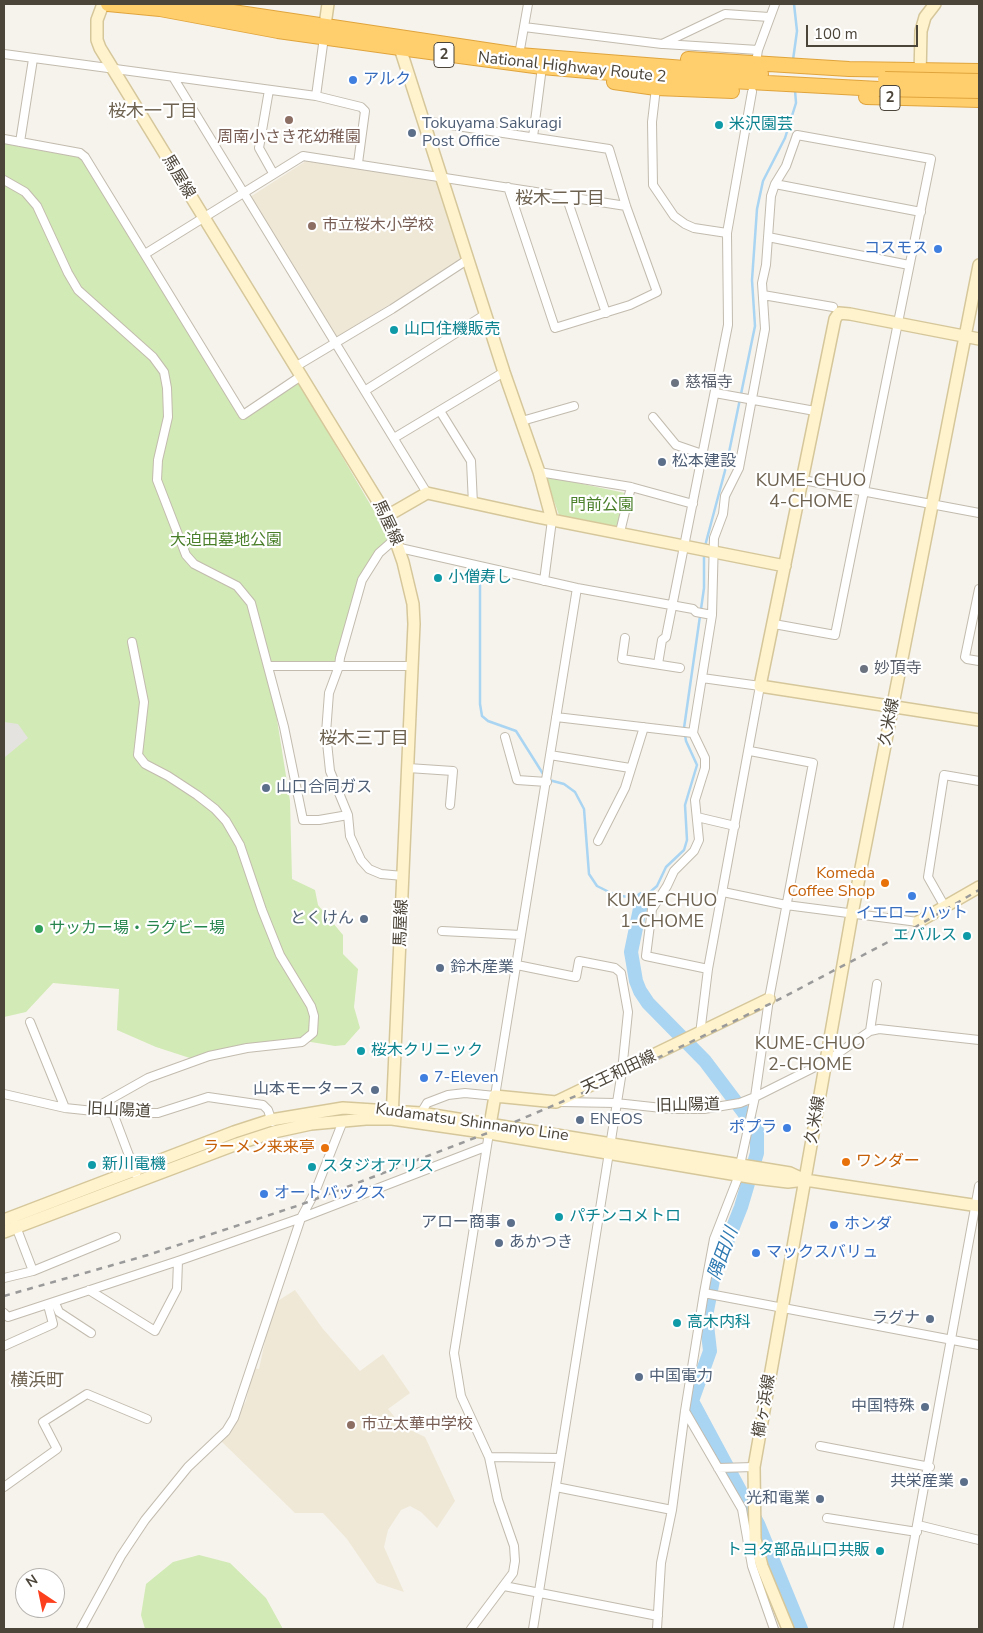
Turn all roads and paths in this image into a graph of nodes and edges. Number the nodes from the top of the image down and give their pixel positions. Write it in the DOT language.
graph roads {
  1 [pos="103,4"];
  2 [pos="108,4"];
  3 [pos="179,4"];
  4 [pos="328,4"];
  5 [pos="528,4"];
  6 [pos="775,4"];
  7 [pos="933,4"];
  8 [pos="769,17"];
  9 [pos="524,27"];
  10 [pos="325,31"];
  11 [pos="662,44"];
  12 [pos="400,48"];
  13 [pos="4,54"];
  14 [pos="519,55"];
  15 [pos="757,57"];
  16 [pos="32,59"];
  17 [pos="549,65"];
  18 [pos="113,69"];
  19 [pos="920,71"];
  20 [pos="979,71"];
  21 [pos="173,77"];
  22 [pos="795,80"];
  23 [pos="979,81"];
  24 [pos="879,84"];
  25 [pos="656,88"];
  26 [pos="268,90"];
  27 [pos="979,91"];
  28 [pos="752,92"];
  29 [pos="316,96"];
  30 [pos="919,99"];
  31 [pos="979,100"];
  32 [pos="424,121"];
  33 [pos="533,137"];
  34 [pos="4,139"];
  35 [pos="20,142"];
  36 [pos="358,163"];
  37 [pos="273,173"];
  38 [pos="443,179"];
  39 [pos="4,180"];
  40 [pos="775,184"];
  41 [pos="508,188"];
  42 [pos="242,193"];
  43 [pos="566,196"];
  44 [pos="626,206"];
  45 [pos="921,212"];
  46 [pos="202,218"];
  47 [pos="727,233"];
  48 [pos="768,237"];
  49 [pos="145,254"];
  50 [pos="468,260"];
  51 [pos="909,265"];
  52 [pos="979,265"];
  53 [pos="762,295"];
  54 [pos="832,307"];
  55 [pos="606,313"];
  56 [pos="486,314"];
  57 [pos="898,322"];
  58 [pos="966,336"];
  59 [pos="979,339"];
  60 [pos="335,343"];
  61 [pos="298,372"];
  62 [pos="504,372"];
  63 [pos="366,390"];
  64 [pos="715,393"];
  65 [pos="751,399"];
  66 [pos="574,406"];
  67 [pos="440,411"];
  68 [pos="816,411"];
  69 [pos="653,417"];
  70 [pos="522,421"];
  71 [pos="394,438"];
  72 [pos="702,454"];
  73 [pos="539,472"];
  74 [pos="803,480"];
  75 [pos="632,487"];
  76 [pos="865,492"];
  77 [pos="427,493"];
  78 [pos="473,504"];
  79 [pos="693,504"];
  80 [pos="932,504"];
  81 [pos="979,513"];
  82 [pos="387,516"];
  83 [pos="552,520"];
  84 [pos="620,532"];
  85 [pos="398,543"];
  86 [pos="684,546"];
  87 [pos="713,550"];
  88 [pos="785,566"];
  89 [pos="544,581"];
  90 [pos="578,588"];
  91 [pos="979,589"];
  92 [pos="671,606"];
  93 [pos="712,615"];
  94 [pos="774,624"];
  95 [pos="625,638"];
  96 [pos="132,642"];
  97 [pos="979,661"];
  98 [pos="658,664"];
  99 [pos="269,666"];
  100 [pos="340,666"];
  101 [pos="412,666"];
  102 [pos="680,668"];
  103 [pos="702,678"];
  104 [pos="760,686"];
  105 [pos="892,708"];
  106 [pos="556,717"];
  107 [pos="979,720"];
  108 [pos="644,726"];
  109 [pos="693,733"];
  110 [pos="505,737"];
  111 [pos="750,751"];
  112 [pos="550,755"];
  113 [pos="408,768"];
  114 [pos="630,768"];
  115 [pos="979,781"];
  116 [pos="547,782"];
  117 [pos="450,805"];
  118 [pos="348,815"];
  119 [pos="697,817"];
  120 [pos="735,826"];
  121 [pos="598,841"];
  122 [pos="403,876"];
  123 [pos="979,887"];
  124 [pos="723,892"];
  125 [pos="786,905"];
  126 [pos="945,907"];
  127 [pos="852,914"];
  128 [pos="918,922"];
  129 [pos="442,931"];
  130 [pos="521,935"];
  131 [pos="517,965"];
  132 [pos="708,969"];
  133 [pos="877,984"];
  134 [pos="769,999"];
  135 [pos="30,1022"];
  136 [pos="870,1031"];
  137 [pos="700,1034"];
  138 [pos="979,1040"];
  139 [pos="827,1061"];
  140 [pos="622,1071"];
  141 [pos="4,1094"];
  142 [pos="495,1096"];
  143 [pos="755,1097"];
  144 [pos="556,1102"];
  145 [pos="616,1103"];
  146 [pos="65,1108"];
  147 [pos="93,1109"];
  148 [pos="113,1113"];
  149 [pos="420,1113"];
  150 [pos="392,1114"];
  151 [pos="343,1121"];
  152 [pos="273,1126"];
  153 [pos="490,1129"];
  154 [pos="485,1147"];
  155 [pos="610,1148"];
  156 [pos="741,1170"];
  157 [pos="136,1176"];
  158 [pos="805,1180"];
  159 [pos="979,1186"];
  160 [pos="977,1205"];
  161 [pos="8,1218"];
  162 [pos="301,1218"];
  163 [pos="16,1228"];
  164 [pos="4,1232"];
  165 [pos="116,1237"];
  166 [pos="178,1261"];
  167 [pos="33,1271"];
  168 [pos="4,1278"];
  169 [pos="89,1290"];
  170 [pos="704,1293"];
  171 [pos="52,1304"];
  172 [pos="783,1308"];
  173 [pos="4,1313"];
  174 [pos="91,1334"];
  175 [pos="952,1339"];
  176 [pos="979,1345"];
  177 [pos="4,1346"];
  178 [pos="685,1411"];
  179 [pos="147,1419"];
  180 [pos="820,1446"];
  181 [pos="489,1457"];
  182 [pos="560,1458"];
  183 [pos="930,1466"];
  184 [pos="718,1468"];
  185 [pos="754,1468"];
  186 [pos="4,1487"];
  187 [pos="556,1487"];
  188 [pos="672,1510"];
  189 [pos="826,1518"];
  190 [pos="918,1528"];
  191 [pos="979,1540"];
  192 [pos="504,1586"];
  193 [pos="540,1593"];
  194 [pos="658,1616"];
  195 [pos="81,1629"];
  196 [pos="471,1629"];
  197 [pos="533,1629"];
  198 [pos="657,1629"];
  199 [pos="774,1629"];
  200 [pos="788,1629"];
  201 [pos="898,1629"];
  1 -- 18 [label="street, 馬屋線"];
  2 -- 10 [label="highway, National Highway Route 2 / 2"];
  3 -- 10 [label="highway, National Highway Route 2 / 2"];
  4 -- 10 [label="street"];
  5 -- 9 [label="street"];
  6 -- 8 [label="street"];
  7 -- 19 [label="street"];
  8 -- 11 [label="street"];
  8 -- 15 [label="street"];
  9 -- 11 [label="street"];
  9 -- 14 [label="street"];
  10 -- 12 [label="highway, National Highway Route 2 / 2"];
  10 -- 14 [label="highway, National Highway Route 2 / 2"];
  10 -- 29 [label="street"];
  11 -- 15 [label="street"];
  12 -- 17 [label="highway, National Highway Route 2 / 2"];
  12 -- 32 [label="street"];
  13 -- 16 [label="street"];
  14 -- 17 [label="highway, National Highway Route 2 / 2"];
  15 -- 17 [label="highway, 2"];
  15 -- 22 [label="highway, 2"];
  16 -- 18 [label="street"];
  16 -- 35 [label="street"];
  17 -- 22 [label="highway, National Highway Route 2 / 2"];
  17 -- 25 [label="highway, 2"];
  17 -- 33 [label="street"];
  18 -- 21 [label="street"];
  18 -- 46 [label="street, 馬屋線"];
  19 -- 20 [label="highway, 2"];
  19 -- 22 [label="highway, 2"];
  19 -- 30 [label="street"];
  21 -- 26 [label="street"];
  21 -- 42 [label="street"];
  22 -- 24 [label="highway, National Highway Route 2 / 2"];
  22 -- 28 [label="highway, 2"];
  22 -- 30 [label="highway, 2"];
  23 -- 24 [label="highway, National Highway Route 2 / 2, bridge"];
  24 -- 27 [label="highway, National Highway Route 2 / 2, bridge"];
  25 -- 28 [label="highway, 2"];
  25 -- 47 [label="street"];
  26 -- 29 [label="street"];
  26 -- 37 [label="street"];
  28 -- 47 [label="street"];
  29 -- 36 [label="street"];
  30 -- 31 [label="highway, 2"];
  32 -- 33 [label="street"];
  32 -- 38 [label="street"];
  33 -- 44 [label="street"];
  34 -- 35 [label="street"];
  35 -- 49 [label="street"];
  36 -- 37 [label="street"];
  36 -- 38 [label="street"];
  37 -- 42 [label="street"];
  38 -- 41 [label="street"];
  38 -- 50 [label="street"];
  39 -- 99 [label="street"];
  40 -- 45 [label="street"];
  40 -- 45 [label="street"];
  40 -- 48 [label="street"];
  41 -- 43 [label="street"];
  41 -- 55 [label="street"];
  42 -- 46 [label="street"];
  42 -- 60 [label="street"];
  43 -- 44 [label="street"];
  43 -- 55 [label="street"];
  44 -- 55 [label="street"];
  45 -- 51 [label="street"];
  46 -- 49 [label="street"];
  46 -- 61 [label="street, 馬屋線"];
  47 -- 64 [label="street"];
  48 -- 51 [label="street"];
  48 -- 53 [label="street"];
  49 -- 61 [label="street"];
  50 -- 56 [label="street"];
  50 -- 60 [label="street"];
  51 -- 57 [label="street"];
  52 -- 58 [label="street, 久米線"];
  53 -- 54 [label="street"];
  53 -- 65 [label="street"];
  56 -- 62 [label="street"];
  56 -- 63 [label="street"];
  57 -- 58 [label="street"];
  57 -- 68 [label="street"];
  57 -- 76 [label="street"];
  58 -- 59 [label="street"];
  58 -- 80 [label="street, 久米線"];
  60 -- 61 [label="street"];
  60 -- 63 [label="street"];
  61 -- 82 [label="street, 馬屋線"];
  62 -- 67 [label="street"];
  62 -- 70 [label="street"];
  63 -- 71 [label="street"];
  64 -- 65 [label="street"];
  64 -- 72 [label="street"];
  65 -- 68 [label="street"];
  65 -- 87 [label="street"];
  66 -- 70 [label="street"];
  67 -- 71 [label="street"];
  67 -- 78 [label="street"];
  68 -- 74 [label="street"];
  69 -- 72 [label="street"];
  70 -- 73 [label="street"];
  71 -- 77 [label="street"];
  72 -- 79 [label="street"];
  73 -- 75 [label="street"];
  73 -- 83 [label="street"];
  74 -- 76 [label="street"];
  74 -- 88 [label="street"];
  75 -- 79 [label="street"];
  75 -- 84 [label="street"];
  76 -- 80 [label="street"];
  76 -- 94 [label="street"];
  77 -- 78 [label="street"];
  77 -- 82 [label="street"];
  78 -- 83 [label="street"];
  79 -- 86 [label="street"];
  80 -- 81 [label="street"];
  80 -- 105 [label="street, 久米線"];
  82 -- 85 [label="street, 馬屋線"];
  83 -- 84 [label="street"];
  83 -- 89 [label="street"];
  84 -- 86 [label="street"];
  85 -- 89 [label="street"];
  85 -- 100 [label="street"];
  85 -- 101 [label="street, 馬屋線"];
  86 -- 87 [label="street"];
  86 -- 92 [label="street"];
  87 -- 88 [label="street"];
  87 -- 93 [label="street"];
  88 -- 94 [label="street"];
  89 -- 90 [label="street"];
  90 -- 92 [label="street"];
  90 -- 106 [label="street"];
  91 -- 97 [label="street"];
  92 -- 93 [label="street"];
  92 -- 98 [label="street"];
  93 -- 103 [label="street"];
  94 -- 104 [label="street"];
  95 -- 98 [label="street"];
  96 -- 147 [label="street"];
  98 -- 102 [label="street"];
  99 -- 100 [label="street"];
  99 -- 118 [label="street"];
  100 -- 101 [label="street"];
  100 -- 118 [label="street"];
  101 -- 113 [label="street, 馬屋線"];
  103 -- 104 [label="street"];
  103 -- 109 [label="street"];
  104 -- 105 [label="street"];
  104 -- 111 [label="street"];
  105 -- 107 [label="street"];
  105 -- 127 [label="street, 久米線"];
  106 -- 108 [label="street"];
  106 -- 112 [label="street"];
  108 -- 109 [label="street"];
  108 -- 114 [label="street"];
  109 -- 119 [label="street"];
  110 -- 116 [label="street"];
  111 -- 120 [label="street"];
  111 -- 125 [label="street"];
  112 -- 114 [label="street"];
  112 -- 116 [label="street"];
  113 -- 117 [label="street"];
  113 -- 122 [label="street, 馬屋線"];
  114 -- 121 [label="street"];
  115 -- 126 [label="street"];
  116 -- 130 [label="street"];
  118 -- 122 [label="street"];
  119 -- 120 [label="street"];
  119 -- 132 [label="street"];
  120 -- 124 [label="street"];
  122 -- 150 [label="street, 馬屋線"];
  123 -- 126 [label="street"];
  124 -- 125 [label="street"];
  124 -- 132 [label="street"];
  125 -- 127 [label="street"];
  125 -- 134 [label="street"];
  126 -- 128 [label="street"];
  127 -- 128 [label="street"];
  127 -- 139 [label="street, 久米線"];
  129 -- 130 [label="street"];
  130 -- 131 [label="street"];
  131 -- 140 [label="street"];
  131 -- 142 [label="street"];
  132 -- 137 [label="street"];
  133 -- 136 [label="street"];
  134 -- 137 [label="street, 天王和田線"];
  134 -- 143 [label="street"];
  135 -- 146 [label="street"];
  136 -- 138 [label="street"];
  136 -- 139 [label="street, 旧山陽道"];
  137 -- 140 [label="street, 天王和田線"];
  139 -- 143 [label="street, 旧山陽道"];
  139 -- 158 [label="street, 久米線"];
  140 -- 144 [label="street, 天王和田線"];
  140 -- 145 [label="street"];
  141 -- 146 [label="street, 旧山陽道"];
  142 -- 144 [label="street"];
  142 -- 149 [label="street"];
  142 -- 153 [label="street"];
  143 -- 145 [label="street, 旧山陽道"];
  143 -- 156 [label="street"];
  144 -- 145 [label="street, 旧山陽道"];
  145 -- 155 [label="street"];
  146 -- 147 [label="street, 旧山陽道"];
  147 -- 148 [label="street, 旧山陽道"];
  148 -- 152 [label="street, 旧山陽道"];
  148 -- 157 [label="street"];
  149 -- 150 [label="street, Kudamatsu Shinnanyo Line"];
  149 -- 153 [label="street, Kudamatsu Shinnanyo Line"];
  150 -- 151 [label="street, Kudamatsu Shinnanyo Line"];
  150 -- 152 [label="street, Kudamatsu Shinnanyo Line"];
  150 -- 153 [label="street, Kudamatsu Shinnanyo Line"];
  151 -- 152 [label="street, Kudamatsu Shinnanyo Line"];
  151 -- 162 [label="street"];
  152 -- 157 [label="street, Kudamatsu Shinnanyo Line"];
  153 -- 154 [label="street"];
  153 -- 155 [label="street, Kudamatsu Shinnanyo Line"];
  154 -- 162 [label="street"];
  154 -- 181 [label="street"];
  155 -- 156 [label="street, Kudamatsu Shinnanyo Line"];
  155 -- 182 [label="street"];
  156 -- 158 [label="street, Kudamatsu Shinnanyo Line"];
  156 -- 170 [label="street"];
  157 -- 161 [label="street, Kudamatsu Shinnanyo Line"];
  157 -- 163 [label="street, Kudamatsu Shinnanyo Line"];
  158 -- 160 [label="street, Kudamatsu Shinnanyo Line"];
  158 -- 172 [label="street, 櫛ヶ浜線"];
  159 -- 160 [label="street"];
  160 -- 175 [label="street"];
  161 -- 163 [label="street"];
  162 -- 166 [label="street"];
  162 -- 195 [label="street"];
  163 -- 164 [label="street, Kudamatsu Shinnanyo Line"];
  163 -- 167 [label="street"];
  165 -- 167 [label="street"];
  166 -- 169 [label="street"];
  166 -- 169 [label="street"];
  167 -- 168 [label="street"];
  169 -- 171 [label="street"];
  170 -- 172 [label="street"];
  170 -- 178 [label="street"];
  171 -- 173 [label="street"];
  171 -- 174 [label="street"];
  171 -- 177 [label="street"];
  172 -- 175 [label="street"];
  172 -- 185 [label="street, 櫛ヶ浜線"];
  175 -- 176 [label="street"];
  175 -- 183 [label="street"];
  178 -- 184 [label="street"];
  178 -- 188 [label="street"];
  179 -- 186 [label="street"];
  180 -- 183 [label="street"];
  181 -- 182 [label="street"];
  181 -- 192 [label="street"];
  182 -- 187 [label="street"];
  183 -- 190 [label="street"];
  184 -- 185 [label="street"];
  184 -- 199 [label="street"];
  185 -- 200 [label="street, 櫛ヶ浜線"];
  187 -- 188 [label="street"];
  187 -- 193 [label="street"];
  188 -- 194 [label="street"];
  189 -- 190 [label="street"];
  190 -- 191 [label="street"];
  190 -- 201 [label="street"];
  192 -- 193 [label="street"];
  192 -- 196 [label="street"];
  193 -- 194 [label="street"];
  193 -- 197 [label="street"];
  194 -- 198 [label="street"];
}
